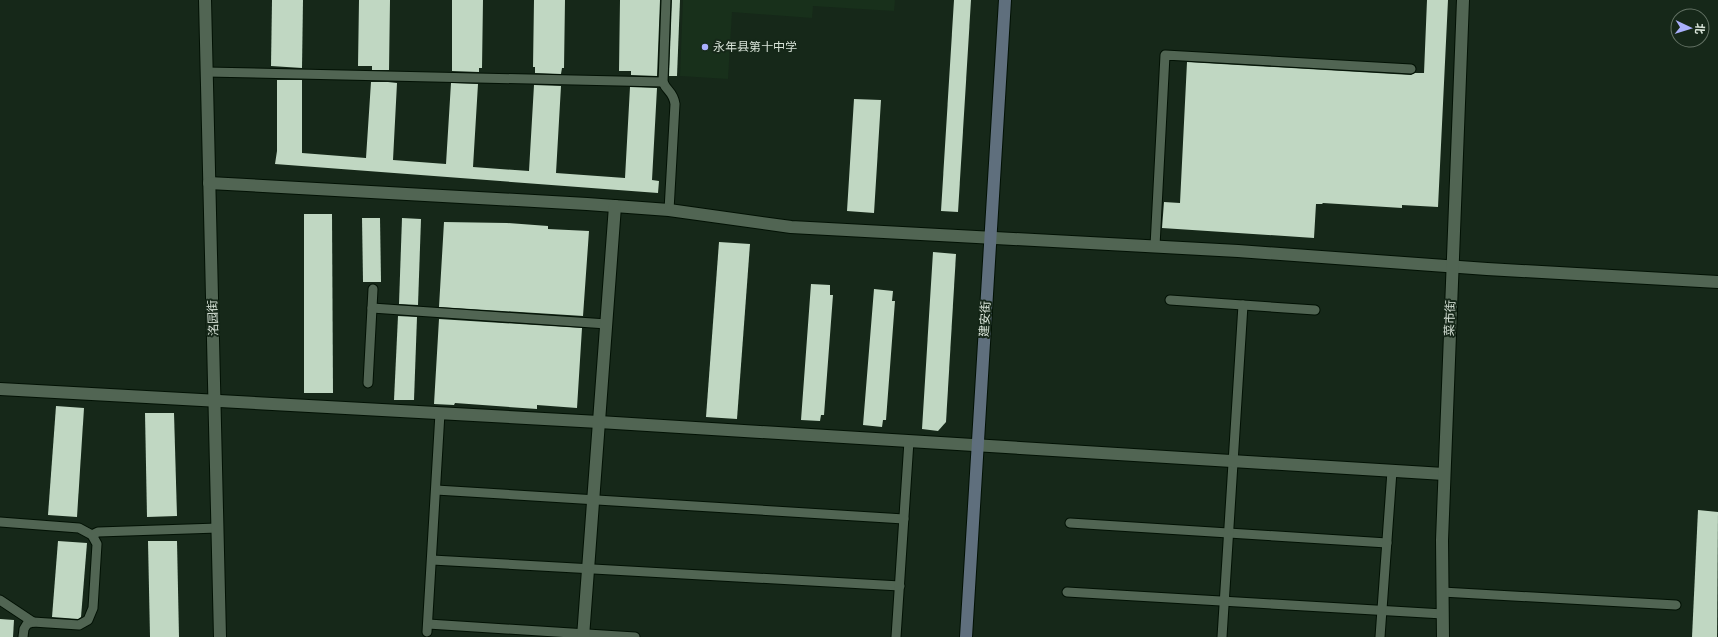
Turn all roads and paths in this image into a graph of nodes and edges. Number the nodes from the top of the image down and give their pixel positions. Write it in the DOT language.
graph roads {
  1 [pos="205,0"];
  2 [pos="666,0"];
  3 [pos="1005,0"];
  4 [pos="1463,0"];
  5 [pos="1411,69"];
  6 [pos="206,72"];
  7 [pos="663,82"];
  8 [pos="209,183"];
  9 [pos="616,206"];
  10 [pos="669,210"];
  11 [pos="990,238"];
  12 [pos="1155,246"];
  13 [pos="1452,266"];
  14 [pos="1718,282"];
  15 [pos="373,289"];
  16 [pos="1170,300"];
  17 [pos="1243,305"];
  18 [pos="372,308"];
  19 [pos="1315,310"];
  20 [pos="607,324"];
  21 [pos="368,383"];
  22 [pos="0,389"];
  23 [pos="215,400"];
  24 [pos="440,413"];
  25 [pos="599,422"];
  26 [pos="909,441"];
  27 [pos="978,445"];
  28 [pos="1233,461"];
  29 [pos="1392,471"];
  30 [pos="1444,474"];
  31 [pos="436,490"];
  32 [pos="594,500"];
  33 [pos="904,519"];
  34 [pos="0,522"];
  35 [pos="1070,523"];
  36 [pos="218,528"];
  37 [pos="1229,533"];
  38 [pos="92,535"];
  39 [pos="1387,543"];
  40 [pos="432,560"];
  41 [pos="588,568"];
  42 [pos="900,586"];
  43 [pos="1067,592"];
  44 [pos="1442,592"];
  45 [pos="0,600"];
  46 [pos="1224,602"];
  47 [pos="1676,605"];
  48 [pos="1382,611"];
  49 [pos="1443,614"];
  50 [pos="33,622"];
  51 [pos="583,635"];
  52 [pos="23,637"];
  53 [pos="220,637"];
  54 [pos="635,637"];
  55 [pos="896,637"];
  56 [pos="966,637"];
  57 [pos="1222,637"];
  58 [pos="1380,637"];
  59 [pos="1443,637"];
  1 -- 6 [label="street, 洺园街"];
  2 -- 7 [label="lane"];
  3 -- 11 [label="main road, 建安街"];
  4 -- 13 [label="street, 菜市街"];
  5 -- 12 [label="lane"];
  6 -- 7 [label="lane"];
  6 -- 8 [label="street, 洺园街"];
  7 -- 10 [label="lane"];
  8 -- 9 [label="street"];
  8 -- 23 [label="street, 洺园街"];
  9 -- 10 [label="street"];
  9 -- 20 [label="street"];
  10 -- 11 [label="street"];
  11 -- 12 [label="street"];
  11 -- 27 [label="main road, 建安街"];
  12 -- 13 [label="street"];
  13 -- 14 [label="street"];
  13 -- 30 [label="street, 菜市街"];
  15 -- 18 [label="lane"];
  16 -- 17 [label="lane"];
  17 -- 19 [label="lane"];
  17 -- 28 [label="lane"];
  18 -- 20 [label="lane"];
  18 -- 21 [label="lane"];
  20 -- 25 [label="street"];
  22 -- 23 [label="street"];
  23 -- 24 [label="street"];
  23 -- 36 [label="street, 洺园街"];
  24 -- 25 [label="street"];
  24 -- 31 [label="lane"];
  25 -- 26 [label="street"];
  25 -- 32 [label="street"];
  26 -- 27 [label="street"];
  26 -- 33 [label="lane"];
  27 -- 28 [label="street"];
  27 -- 56 [label="main road, 建安街"];
  28 -- 29 [label="street"];
  28 -- 37 [label="lane"];
  29 -- 30 [label="street"];
  29 -- 39 [label="lane"];
  30 -- 44 [label="street, 菜市街"];
  31 -- 32 [label="lane"];
  31 -- 40 [label="lane"];
  32 -- 33 [label="lane"];
  32 -- 41 [label="street"];
  33 -- 42 [label="lane"];
  34 -- 38 [label="lane"];
  35 -- 37 [label="lane"];
  36 -- 38 [label="lane"];
  36 -- 53 [label="street, 洺园街"];
  37 -- 39 [label="lane"];
  37 -- 46 [label="lane"];
  38 -- 50 [label="lane"];
  39 -- 48 [label="lane"];
  40 -- 41 [label="lane"];
  40 -- 51 [label="lane"];
  41 -- 42 [label="lane"];
  41 -- 51 [label="street"];
  42 -- 55 [label="lane"];
  43 -- 46 [label="lane"];
  44 -- 47 [label="lane"];
  44 -- 49 [label="street, 菜市街"];
  45 -- 50 [label="lane"];
  46 -- 48 [label="lane"];
  46 -- 57 [label="lane"];
  48 -- 49 [label="lane"];
  48 -- 58 [label="lane"];
  49 -- 59 [label="street, 菜市街"];
  50 -- 52 [label="lane"];
  51 -- 54 [label="lane"];
}
